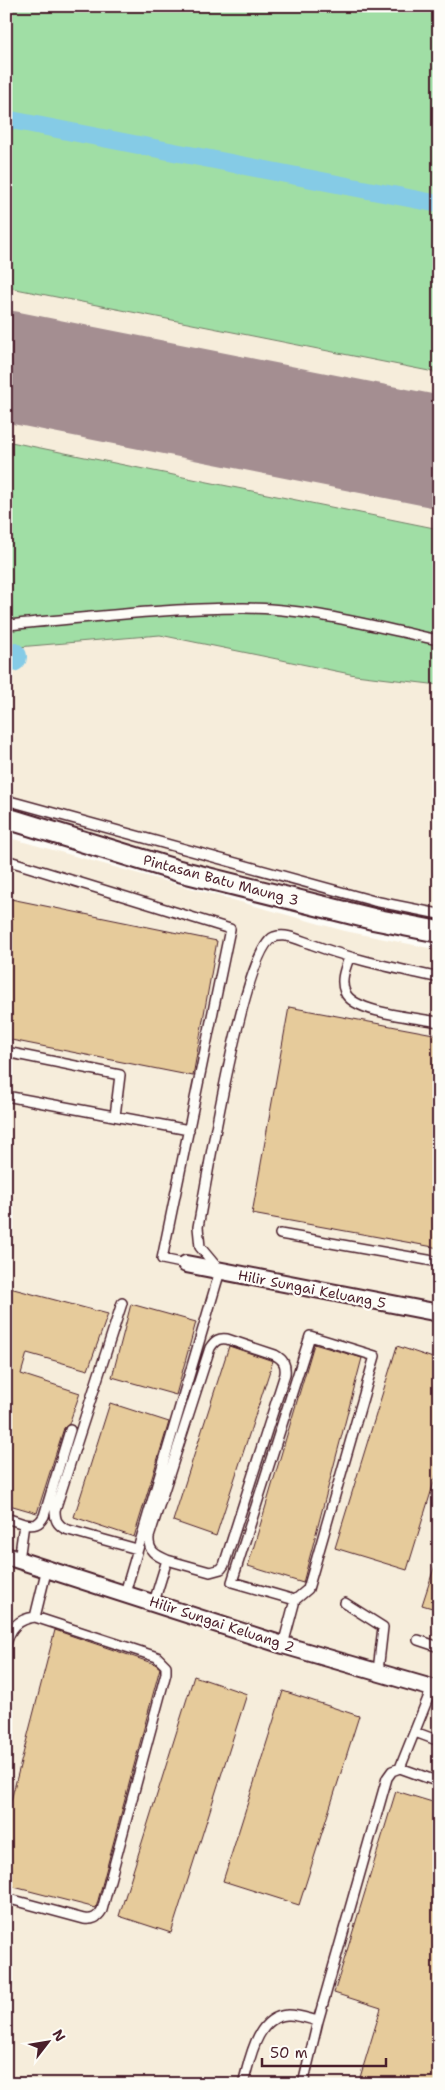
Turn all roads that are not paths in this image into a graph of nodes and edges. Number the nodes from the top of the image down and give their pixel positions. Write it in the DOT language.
graph roads {
  1 [pos="6,625"];
  2 [pos="439,640"];
  3 [pos="6,800"];
  4 [pos="6,818"];
  5 [pos="6,860"];
  6 [pos="439,914"];
  7 [pos="439,932"];
  8 [pos="349,958"];
  9 [pos="439,978"];
  10 [pos="439,1022"];
  11 [pos="6,1052"];
  12 [pos="6,1096"];
  13 [pos="115,1116"];
  14 [pos="189,1130"];
  15 [pos="280,1234"];
  16 [pos="439,1262"];
  17 [pos="186,1264"];
  18 [pos="220,1272"];
  19 [pos="122,1303"];
  20 [pos="439,1313"];
  21 [pos="70,1430"];
  22 [pos="6,1518"];
  23 [pos="24,1524"];
  24 [pos="137,1549"];
  25 [pos="13,1558"];
  26 [pos="168,1560"];
  27 [pos="47,1568"];
  28 [pos="125,1592"];
  29 [pos="295,1600"];
  30 [pos="154,1602"];
  31 [pos="345,1603"];
  32 [pos="35,1618"];
  33 [pos="418,1640"];
  34 [pos="6,1645"];
  35 [pos="283,1645"];
  36 [pos="439,1647"];
  37 [pos="378,1671"];
  38 [pos="435,1689"];
  39 [pos="415,1732"];
  40 [pos="439,1741"];
  41 [pos="400,1768"];
  42 [pos="439,1782"];
  43 [pos="6,1898"];
  44 [pos="318,2021"];
  45 [pos="244,2084"];
  46 [pos="303,2084"];
  1 -- 2 [label="lane"];
  3 -- 6 [label="lane"];
  4 -- 7 [label="street, Pintasan Batu Maung 3"];
  5 -- 14 [label="lane"];
  8 -- 9 [label="lane"];
  8 -- 10 [label="lane"];
  8 -- 18 [label="lane"];
  11 -- 13 [label="lane"];
  12 -- 13 [label="lane"];
  13 -- 14 [label="lane"];
  14 -- 17 [label="lane"];
  15 -- 16 [label="lane"];
  17 -- 18 [label="street, Hilir Sungai Keluang 5"];
  18 -- 20 [label="street, Hilir Sungai Keluang 5"];
  18 -- 24 [label="lane"];
  19 -- 24 [label="lane"];
  21 -- 23 [label="lane"];
  22 -- 23 [label="lane"];
  23 -- 25 [label="lane"];
  24 -- 28 [label="lane"];
  25 -- 27 [label="street, Hilir Sungai Keluang 2"];
  26 -- 26 [label="lane"];
  26 -- 30 [label="lane"];
  27 -- 28 [label="street, Hilir Sungai Keluang 2"];
  27 -- 32 [label="lane"];
  28 -- 30 [label="street, Hilir Sungai Keluang 2"];
  29 -- 29 [label="lane"];
  29 -- 35 [label="lane"];
  30 -- 35 [label="street, Hilir Sungai Keluang 2"];
  31 -- 37 [label="lane"];
  32 -- 34 [label="lane"];
  32 -- 43 [label="lane"];
  33 -- 36 [label="lane"];
  35 -- 37 [label="street, Hilir Sungai Keluang 2"];
  37 -- 38 [label="street, Hilir Sungai Keluang 2"];
  38 -- 39 [label="lane"];
  39 -- 40 [label="lane"];
  39 -- 41 [label="lane"];
  41 -- 42 [label="lane"];
  41 -- 44 [label="lane"];
  44 -- 45 [label="lane"];
  44 -- 46 [label="lane"];
}
